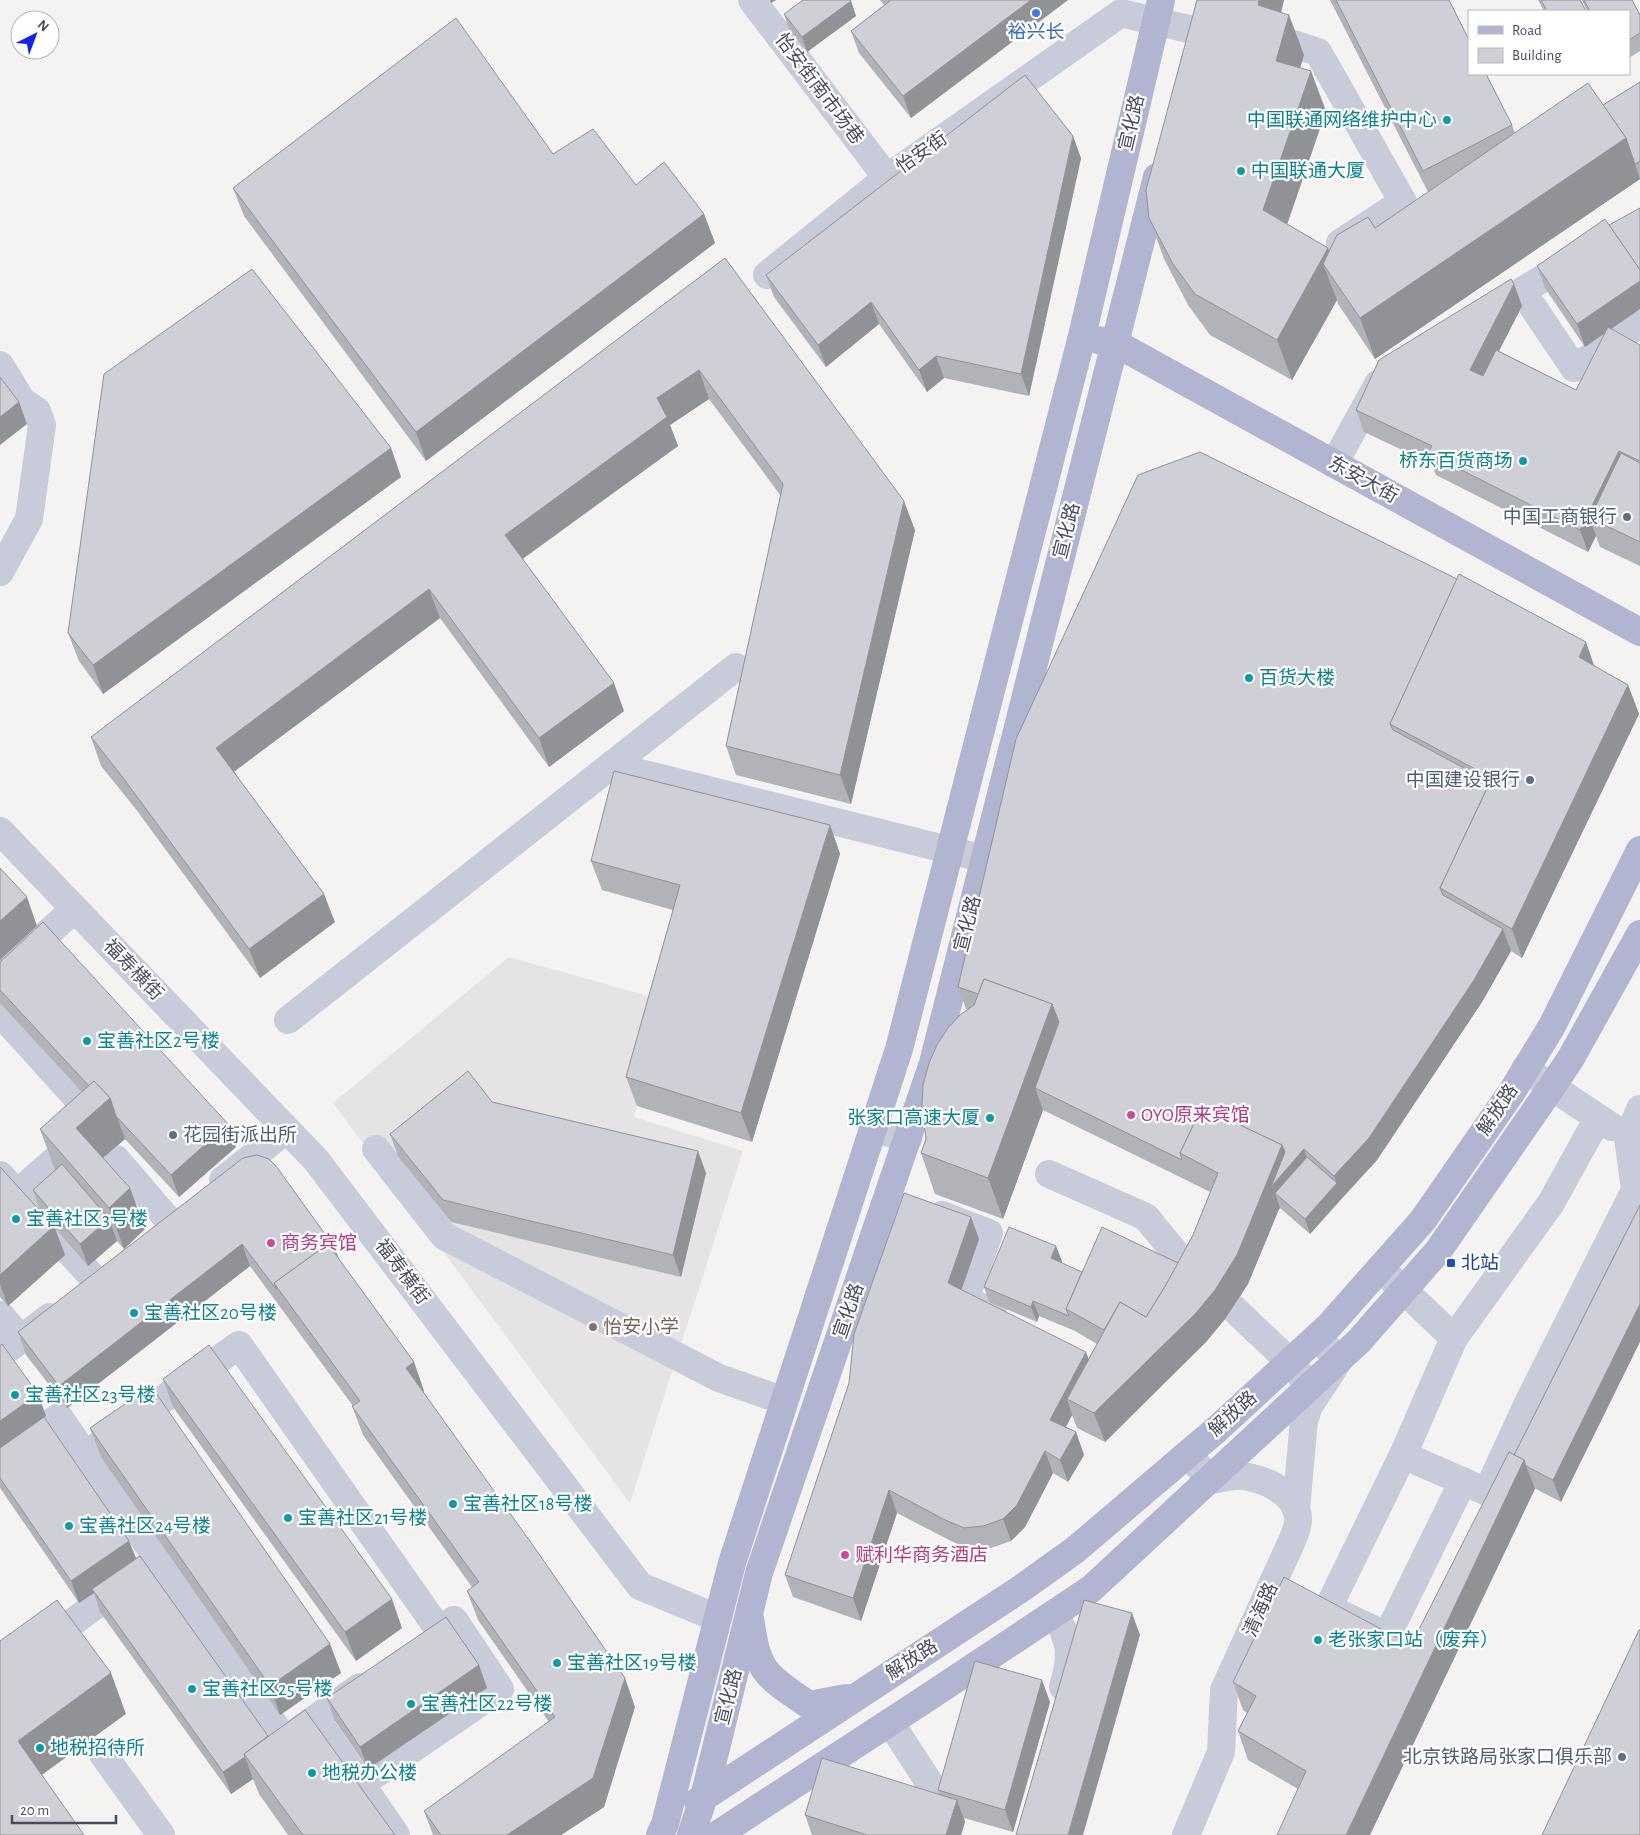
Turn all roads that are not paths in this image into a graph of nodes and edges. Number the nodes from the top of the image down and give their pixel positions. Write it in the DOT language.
graph roads {
  1 [pos="752,0"];
  2 [pos="794,10"];
  3 [pos="1159,10"];
  4 [pos="1201,19"];
  5 [pos="772,27"];
  6 [pos="1275,38"];
  7 [pos="1186,58"];
  8 [pos="1163,154"];
  9 [pos="887,178"];
  10 [pos="1590,249"];
  11 [pos="1318,258"];
  12 [pos="767,274"];
  13 [pos="1532,307"];
  14 [pos="1640,324"];
  15 [pos="1466,325"];
  16 [pos="1082,336"];
  17 [pos="1115,344"];
  18 [pos="0,364"];
  19 [pos="1399,366"];
  20 [pos="1334,464"];
  21 [pos="0,572"];
  22 [pos="1640,632"];
  23 [pos="736,667"];
  24 [pos="612,766"];
  25 [pos="1,834"];
  26 [pos="950,851"];
  27 [pos="985,859"];
  28 [pos="1637,863"];
  29 [pos="75,909"];
  30 [pos="1640,934"];
  31 [pos="0,974"];
  32 [pos="0,1013"];
  33 [pos="288,1020"];
  34 [pos="1525,1069"];
  35 [pos="1551,1088"];
  36 [pos="1640,1109"];
  37 [pos="1598,1118"];
  38 [pos="873,1128"];
  39 [pos="286,1130"];
  40 [pos="1628,1138"];
  41 [pos="908,1139"];
  42 [pos="376,1149"];
  43 [pos="116,1159"];
  44 [pos="1049,1174"];
  45 [pos="8,1184"];
  46 [pos="889,1194"];
  47 [pos="186,1210"];
  48 [pos="148,1239"];
  49 [pos="118,1263"];
  50 [pos="1380,1268"];
  51 [pos="1196,1278"];
  52 [pos="96,1281"];
  53 [pos="1403,1290"];
  54 [pos="1232,1308"];
  55 [pos="0,1315"];
  56 [pos="1015,1325"];
  57 [pos="1317,1337"];
  58 [pos="1454,1338"];
  59 [pos="11,1347"];
  60 [pos="1339,1360"];
  61 [pos="1290,1362"];
  62 [pos="1310,1387"];
  63 [pos="784,1401"];
  64 [pos="1188,1454"];
  65 [pos="85,1455"];
  66 [pos="1402,1455"];
  67 [pos="0,1459"];
  68 [pos="1210,1480"];
  69 [pos="1463,1481"];
  70 [pos="1296,1509"];
  71 [pos="158,1559"];
  72 [pos="1054,1614"];
  73 [pos="749,1615"];
  74 [pos="717,1618"];
  75 [pos="439,1630"];
  76 [pos="416,1647"];
  77 [pos="377,1674"];
  78 [pos="0,1676"];
  79 [pos="857,1696"];
  80 [pos="1056,1712"];
  81 [pos="316,1719"];
  82 [pos="890,1722"];
  83 [pos="102,1753"];
  84 [pos="949,1774"];
  85 [pos="361,1784"];
  86 [pos="904,1792"];
  87 [pos="704,1797"];
  88 [pos="941,1801"];
  89 [pos="658,1831"];
  90 [pos="161,1835"];
  91 [pos="396,1835"];
  92 [pos="691,1835"];
  93 [pos="717,1835"];
  94 [pos="1186,1835"];
  1 -- 5 [label="street, 怡安街南市场巷"];
  2 -- 5 [label="street"];
  3 -- 4 [label="street, 怡安街"];
  3 -- 9 [label="street, 怡安街"];
  3 -- 16 [label="main road, 宣化路"];
  4 -- 7 [label="main road"];
  5 -- 9 [label="street, 怡安街南市场巷"];
  6 -- 11 [label="street"];
  8 -- 17 [label="main road, 宣化路"];
  9 -- 12 [label="street, 怡安街"];
  10 -- 15 [label="street"];
  13 -- 14 [label="street"];
  16 -- 17 [label="main road, 东安大街"];
  16 -- 26 [label="main road, 宣化路"];
  17 -- 20 [label="main road, 东安大街"];
  17 -- 27 [label="main road, 宣化路"];
  18 -- 21 [label="street"];
  19 -- 20 [label="street"];
  20 -- 22 [label="main road, 东安大街"];
  23 -- 24 [label="street"];
  24 -- 26 [label="street"];
  24 -- 33 [label="street"];
  25 -- 29 [label="street, 福寿横街"];
  26 -- 27 [label="street"];
  26 -- 38 [label="main road, 宣化路"];
  27 -- 41 [label="main road, 宣化路"];
  28 -- 34 [label="main road, 解放路"];
  29 -- 31 [label="street"];
  29 -- 39 [label="street, 福寿横街"];
  30 -- 35 [label="main road, 解放路"];
  32 -- 45 [label="street"];
  34 -- 35 [label="street"];
  34 -- 50 [label="main road, 解放路"];
  35 -- 37 [label="street"];
  35 -- 53 [label="main road, 解放路"];
  36 -- 40 [label="street"];
  37 -- 40 [label="street"];
  37 -- 58 [label="street"];
  38 -- 41 [label="street"];
  38 -- 63 [label="main road, 宣化路"];
  39 -- 47 [label="street"];
  39 -- 74 [label="street, 福寿横街"];
  40 -- 69 [label="street"];
  41 -- 46 [label="main road, 宣化路"];
  42 -- 63 [label="street"];
  43 -- 47 [label="street"];
  44 -- 51 [label="street"];
  45 -- 52 [label="street"];
  46 -- 56 [label="street"];
  46 -- 73 [label="main road, 宣化路"];
  47 -- 48 [label="street"];
  49 -- 52 [label="street"];
  50 -- 53 [label="street"];
  50 -- 57 [label="main road, 解放路"];
  52 -- 59 [label="street"];
  53 -- 58 [label="street"];
  53 -- 60 [label="main road, 解放路"];
  54 -- 61 [label="street"];
  55 -- 59 [label="street"];
  57 -- 60 [label="street"];
  57 -- 61 [label="main road, 解放路"];
  58 -- 66 [label="street"];
  60 -- 62 [label="main road, 解放路"];
  60 -- 70 [label="street, 清海路"];
  61 -- 62 [label="street"];
  61 -- 64 [label="main road, 解放路"];
  62 -- 68 [label="main road, 解放路"];
  63 -- 74 [label="main road, 宣化路"];
  64 -- 68 [label="street"];
  64 -- 79 [label="main road, 解放路"];
  65 -- 67 [label="street"];
  65 -- 71 [label="street"];
  65 -- 75 [label="street"];
  66 -- 69 [label="street"];
  66 -- 69 [label="street"];
  68 -- 70 [label="street"];
  68 -- 72 [label="main road, 解放路"];
  70 -- 94 [label="street, 清海路"];
  71 -- 78 [label="street"];
  71 -- 81 [label="street"];
  72 -- 80 [label="street"];
  72 -- 82 [label="main road, 解放路"];
  73 -- 79 [label="main road"];
  73 -- 87 [label="main road, 宣化路"];
  74 -- 89 [label="main road, 宣化路"];
  75 -- 76 [label="street"];
  75 -- 85 [label="street"];
  77 -- 81 [label="street"];
  79 -- 87 [label="main road, 解放路"];
  81 -- 85 [label="street"];
  82 -- 88 [label="street"];
  82 -- 93 [label="main road, 解放路"];
  83 -- 90 [label="street"];
  84 -- 88 [label="street"];
  85 -- 91 [label="street"];
  86 -- 88 [label="street"];
  87 -- 89 [label="main road, 解放路"];
  87 -- 92 [label="main road, 宣化路"];
}
